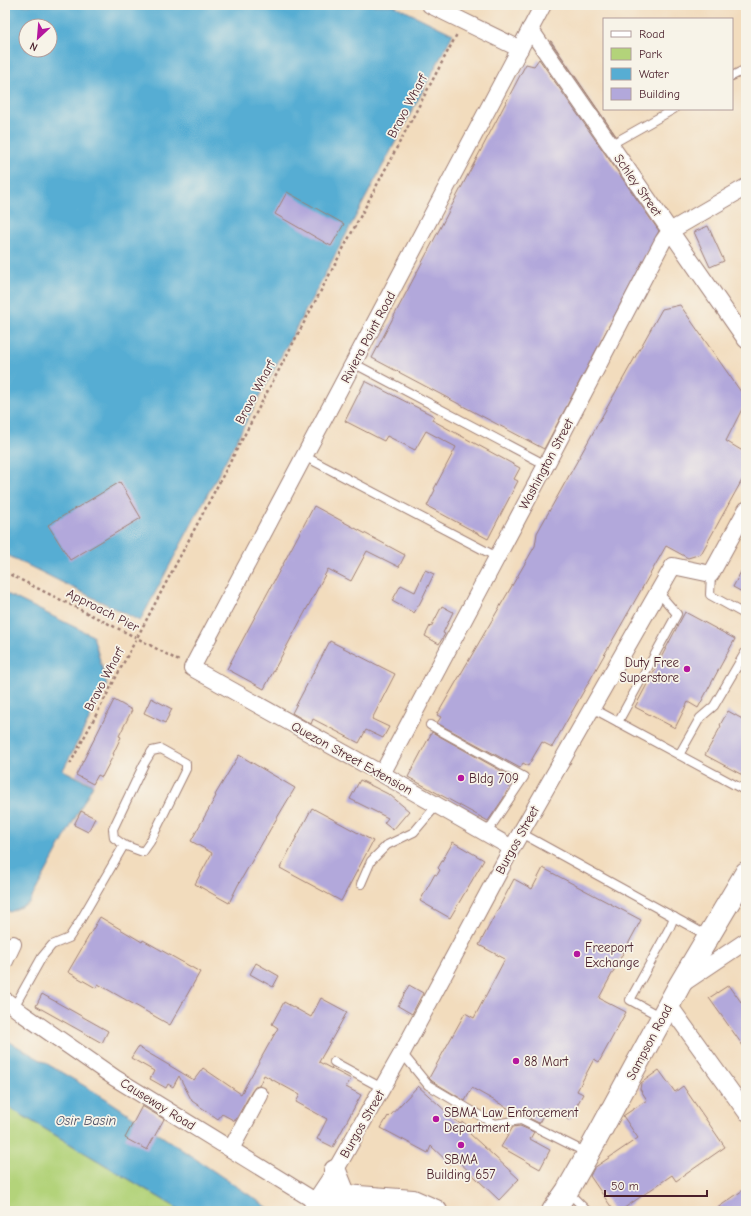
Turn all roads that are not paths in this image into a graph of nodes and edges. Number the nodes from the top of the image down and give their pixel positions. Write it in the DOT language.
graph roads {
  1 [pos="430,5"];
  2 [pos="543,5"];
  3 [pos="449,10"];
  4 [pos="530,30"];
  5 [pos="520,49"];
  6 [pos="746,69"];
  7 [pos="733,76"];
  8 [pos="672,110"];
  9 [pos="610,145"];
  10 [pos="746,187"];
  11 [pos="670,231"];
  12 [pos="746,340"];
  13 [pos="354,363"];
  14 [pos="304,456"];
  15 [pos="546,465"];
  16 [pos="746,510"];
  17 [pos="497,557"];
  18 [pos="711,574"];
  19 [pos="658,592"];
  20 [pos="746,615"];
  21 [pos="746,651"];
  22 [pos="192,668"];
  23 [pos="592,708"];
  24 [pos="618,722"];
  25 [pos="430,725"];
  26 [pos="679,755"];
  27 [pos="382,774"];
  28 [pos="746,791"];
  29 [pos="437,805"];
  30 [pos="521,833"];
  31 [pos="486,834"];
  32 [pos="124,845"];
  33 [pos="512,848"];
  34 [pos="746,873"];
  35 [pos="361,884"];
  36 [pos="674,917"];
  37 [pos="709,936"];
  38 [pos="746,942"];
  39 [pos="13,944"];
  40 [pos="5,961"];
  41 [pos="679,986"];
  42 [pos="10,1004"];
  43 [pos="665,1011"];
  44 [pos="402,1053"];
  45 [pos="334,1062"];
  46 [pos="382,1088"];
  47 [pos="260,1094"];
  48 [pos="746,1112"];
  49 [pos="231,1149"];
  50 [pos="588,1154"];
  51 [pos="335,1171"];
  52 [pos="567,1191"];
  53 [pos="345,1196"];
  54 [pos="311,1208"];
  55 [pos="436,1211"];
  56 [pos="553,1211"];
  57 [pos="588,1211"];
  1 -- 3 [label="street"];
  2 -- 4 [label="street, Riviera Point Road"];
  3 -- 5 [label="street"];
  4 -- 5 [label="street, Riviera Point Road"];
  4 -- 9 [label="street, Schley Street"];
  5 -- 13 [label="street, Riviera Point Road"];
  6 -- 7 [label="lane"];
  8 -- 9 [label="lane"];
  9 -- 11 [label="street, Schley Street"];
  10 -- 11 [label="street, Washington Street"];
  11 -- 12 [label="street, Schley Street"];
  11 -- 15 [label="street, Washington Street"];
  13 -- 14 [label="street, Riviera Point Road"];
  13 -- 15 [label="lane"];
  14 -- 17 [label="lane"];
  14 -- 22 [label="street, Riviera Point Road"];
  15 -- 17 [label="street, Washington Street"];
  16 -- 18 [label="street"];
  17 -- 27 [label="street, Washington Street"];
  18 -- 19 [label="street, Burgos Street"];
  18 -- 20 [label="lane"];
  19 -- 23 [label="street, Burgos Street"];
  19 -- 24 [label="lane"];
  21 -- 26 [label="lane"];
  22 -- 27 [label="street, Quezon Street Extension"];
  23 -- 24 [label="lane"];
  23 -- 30 [label="street, Burgos Street"];
  24 -- 26 [label="lane"];
  25 -- 31 [label="lane"];
  26 -- 28 [label="lane"];
  27 -- 29 [label="street, Quezon Street Extension"];
  29 -- 31 [label="street, Quezon Street Extension"];
  29 -- 35 [label="lane"];
  30 -- 33 [label="street, Burgos Street"];
  30 -- 36 [label="lane"];
  31 -- 33 [label="street, Quezon Street Extension"];
  32 -- 32 [label="lane"];
  32 -- 42 [label="lane"];
  33 -- 44 [label="street, Burgos Street"];
  34 -- 37 [label="main road, Sampson Road"];
  36 -- 37 [label="lane"];
  36 -- 43 [label="lane"];
  37 -- 41 [label="main road, Sampson Road"];
  38 -- 41 [label="street"];
  39 -- 40 [label="street"];
  41 -- 43 [label="main road, Sampson Road"];
  42 -- 49 [label="street, Causeway Road"];
  43 -- 48 [label="street"];
  43 -- 50 [label="main road, Sampson Road"];
  44 -- 46 [label="street, Burgos Street"];
  44 -- 50 [label="lane"];
  45 -- 46 [label="lane"];
  46 -- 51 [label="street, Burgos Street"];
  47 -- 49 [label="street"];
  49 -- 54 [label="street, Causeway Road"];
  50 -- 52 [label="main road, Sampson Road"];
  51 -- 53 [label="main road"];
  51 -- 54 [label="street, Burgos Street"];
  52 -- 56 [label="main road, Sampson Road"];
  52 -- 57 [label="lane"];
  53 -- 54 [label="main road"];
  53 -- 55 [label="main road"];
}
